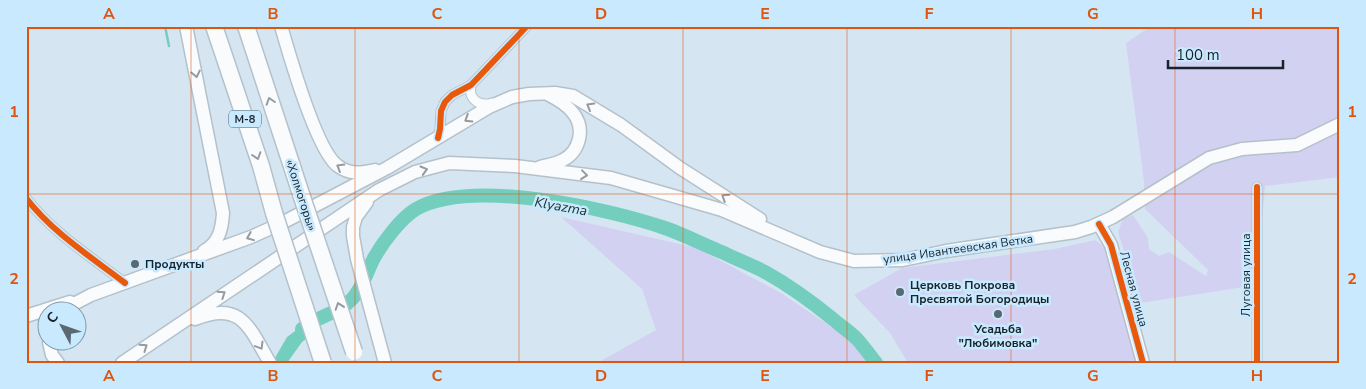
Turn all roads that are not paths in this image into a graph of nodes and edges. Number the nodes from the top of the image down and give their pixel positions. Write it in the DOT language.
graph roads {
  1 [pos="186,26"];
  2 [pos="214,26"];
  3 [pos="246,26"];
  4 [pos="281,26"];
  5 [pos="527,26"];
  6 [pos="471,85"];
  7 [pos="546,94"];
  8 [pos="512,97"];
  9 [pos="1340,124"];
  10 [pos="438,138"];
  11 [pos="387,168"];
  12 [pos="536,169"];
  13 [pos="1257,187"];
  14 [pos="379,190"];
  15 [pos="26,198"];
  16 [pos="1099,224"];
  17 [pos="796,241"];
  18 [pos="189,260"];
  19 [pos="124,284"];
  20 [pos="91,295"];
  21 [pos="78,302"];
  22 [pos="26,316"];
  23 [pos="167,331"];
  24 [pos="51,352"];
  25 [pos="356,357"];
  26 [pos="58,363"];
  27 [pos="122,363"];
  28 [pos="270,363"];
  29 [pos="323,363"];
  30 [pos="384,363"];
  31 [pos="1143,363"];
  32 [pos="1257,363"];
  1 -- 18 [label="main road, one-way"];
  2 -- 29 [label="highway, М-8, one-way, bridge"];
  25 -- 3 [label="highway, «Холмогоры» / М-8, one-way, bridge"];
  11 -- 4 [label="main road, one-way"];
  5 -- 6 [label="street"];
  6 -- 8 [label="street"];
  6 -- 10 [label="street"];
  7 -- 8 [label="main road"];
  7 -- 12 [label="main road"];
  17 -- 7 [label="main road, one-way"];
  8 -- 10 [label="main road, one-way"];
  9 -- 16 [label="main road, улица Ивантеевская Ветка"];
  10 -- 11 [label="main road"];
  11 -- 18 [label="main road, one-way"];
  14 -- 12 [label="main road, улица Ивантеевская Ветка, one-way"];
  12 -- 17 [label="main road, улица Ивантеевская Ветка, one-way"];
  13 -- 32 [label="street, Луговая улица"];
  23 -- 14 [label="main road, one-way"];
  14 -- 30 [label="main road"];
  15 -- 19 [label="street"];
  16 -- 17 [label="main road, улица Ивантеевская Ветка"];
  16 -- 31 [label="main road, Лесная улица"];
  18 -- 19 [label="main road"];
  19 -- 20 [label="main road"];
  20 -- 21 [label="main road"];
  20 -- 22 [label="main road"];
  27 -- 23 [label="main road, one-way"];
  23 -- 28 [label="main road, one-way"];
  24 -- 26 [label="main road"];
}
